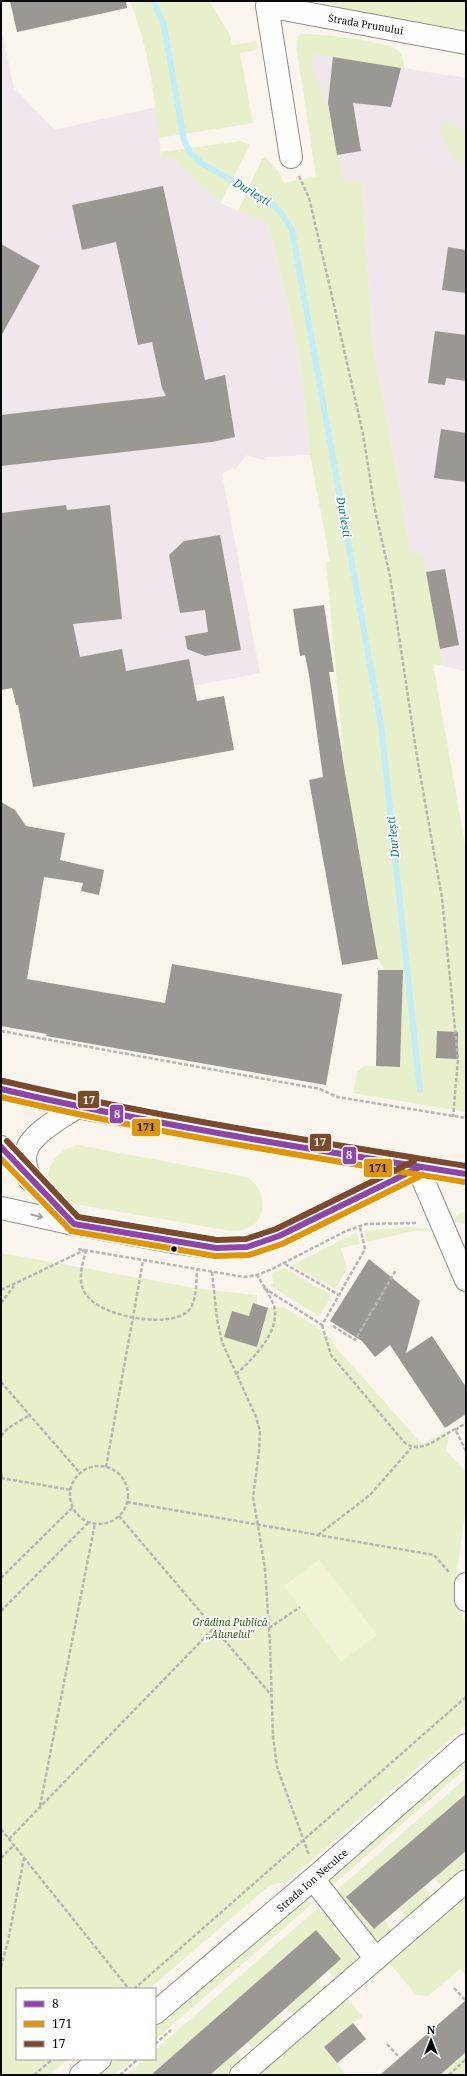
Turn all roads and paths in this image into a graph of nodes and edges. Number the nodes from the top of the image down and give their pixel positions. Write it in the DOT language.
graph roads {
  1 [pos="466,42"];
  2 [pos="291,157"];
  3 [pos="1,1031"];
  4 [pos="1,1089"];
  5 [pos="77,1106"];
  6 [pos="452,1117"];
  7 [pos="466,1118"];
  8 [pos="39,1133"];
  9 [pos="1,1138"];
  10 [pos="1,1147"];
  11 [pos="418,1168"];
  12 [pos="466,1174"];
  13 [pos="30,1180"];
  14 [pos="1,1208"];
  15 [pos="74,1224"];
  16 [pos="425,1224"];
  17 [pos="360,1226"];
  18 [pos="143,1261"];
  19 [pos="285,1264"];
  20 [pos="197,1270"];
  21 [pos="396,1270"];
  22 [pos="212,1272"];
  23 [pos="466,1280"];
  24 [pos="14,1285"];
  25 [pos="264,1288"];
  26 [pos="1,1290"];
  27 [pos="338,1295"];
  28 [pos="1,1303"];
  29 [pos="133,1316"];
  30 [pos="322,1324"];
  31 [pos="333,1326"];
  32 [pos="236,1374"];
  33 [pos="1,1382"];
  34 [pos="30,1415"];
  35 [pos="466,1423"];
  36 [pos="455,1430"];
  37 [pos="1,1436"];
  38 [pos="411,1448"];
  39 [pos="466,1451"];
  40 [pos="106,1467"];
  41 [pos="1,1473"];
  42 [pos="80,1474"];
  43 [pos="2,1478"];
  44 [pos="71,1490"];
  45 [pos="128,1502"];
  46 [pos="73,1507"];
  47 [pos="119,1516"];
  48 [pos="90,1522"];
  49 [pos="95,1523"];
  50 [pos="256,1524"];
  51 [pos="318,1535"];
  52 [pos="1,1578"];
  53 [pos="466,1592"];
  54 [pos="300,1607"];
  55 [pos="1,1611"];
  56 [pos="214,1628"];
  57 [pos="269,1628"];
  58 [pos="272,1696"];
  59 [pos="466,1697"];
  60 [pos="466,1745"];
  61 [pos="40,1807"];
  62 [pos="1,1829"];
  63 [pos="9,1839"];
  64 [pos="302,1840"];
  65 [pos="14,1845"];
  66 [pos="1,1858"];
  67 [pos="24,1858"];
  68 [pos="313,1879"];
  69 [pos="466,1881"];
  70 [pos="376,1959"];
  71 [pos="1,1967"];
  72 [pos="128,1988"];
  73 [pos="135,1988"];
  74 [pos="454,1988"];
  75 [pos="466,2001"];
  76 [pos="156,2012"];
  77 [pos="387,2044"];
  78 [pos="400,2058"];
  79 [pos="466,2059"];
  80 [pos="52,2060"];
  81 [pos="99,2060"];
  82 [pos="137,2060"];
  83 [pos="34,2075"];
  84 [pos="81,2075"];
  85 [pos="120,2075"];
  86 [pos="241,2075"];
  87 [pos="449,2075"];
  1 -- 2 [label="street, Strada Prunului"];
  2 -- 6 [label="path"];
  3 -- 6 [label="path"];
  4 -- 5 [label="main road"];
  5 -- 8 [label="street"];
  5 -- 11 [label="main road"];
  6 -- 7 [label="path"];
  8 -- 9 [label="street"];
  8 -- 13 [label="street"];
  10 -- 13 [label="street"];
  11 -- 12 [label="main road"];
  11 -- 15 [label="street"];
  11 -- 23 [label="street"];
  13 -- 15 [label="street"];
  14 -- 15 [label="street, one-way"];
  16 -- 17 [label="path"];
  17 -- 19 [label="path"];
  17 -- 27 [label="path"];
  18 -- 29 [label="path"];
  19 -- 25 [label="path"];
  19 -- 27 [label="path"];
  20 -- 29 [label="path"];
  21 -- 31 [label="path"];
  22 -- 32 [label="path"];
  24 -- 26 [label="path"];
  24 -- 28 [label="path"];
  24 -- 29 [label="path"];
  25 -- 30 [label="path"];
  25 -- 32 [label="path"];
  27 -- 30 [label="path"];
  29 -- 40 [label="path"];
  30 -- 38 [label="path"];
  32 -- 50 [label="path"];
  33 -- 34 [label="path"];
  34 -- 37 [label="path"];
  34 -- 42 [label="path"];
  35 -- 36 [label="path"];
  36 -- 38 [label="path"];
  36 -- 39 [label="path"];
  38 -- 51 [label="path"];
  40 -- 42 [label="path"];
  40 -- 45 [label="path"];
  41 -- 43 [label="path"];
  42 -- 44 [label="path"];
  43 -- 44 [label="path"];
  44 -- 46 [label="path"];
  45 -- 47 [label="path"];
  45 -- 50 [label="path"];
  46 -- 48 [label="path"];
  46 -- 52 [label="path"];
  47 -- 49 [label="path"];
  47 -- 56 [label="path"];
  48 -- 49 [label="path"];
  48 -- 55 [label="path"];
  49 -- 61 [label="path"];
  50 -- 51 [label="path"];
  50 -- 57 [label="path"];
  51 -- 53 [label="path"];
  54 -- 57 [label="path"];
  56 -- 58 [label="path"];
  56 -- 61 [label="path"];
  57 -- 58 [label="path"];
  58 -- 64 [label="path"];
  59 -- 64 [label="path"];
  60 -- 68 [label="street, Strada Ion Neculce"];
  61 -- 63 [label="path"];
  62 -- 63 [label="path"];
  63 -- 65 [label="path"];
  64 -- 73 [label="path"];
  65 -- 66 [label="path"];
  65 -- 67 [label="path"];
  67 -- 71 [label="path"];
  67 -- 72 [label="path"];
  68 -- 70 [label="street"];
  68 -- 76 [label="street, Strada Ion Neculce"];
  69 -- 70 [label="street"];
  70 -- 86 [label="street"];
  74 -- 75 [label="path"];
  77 -- 78 [label="path"];
  79 -- 87 [label="path"];
  80 -- 83 [label="path"];
  81 -- 84 [label="street"];
  82 -- 85 [label="path"];
}
